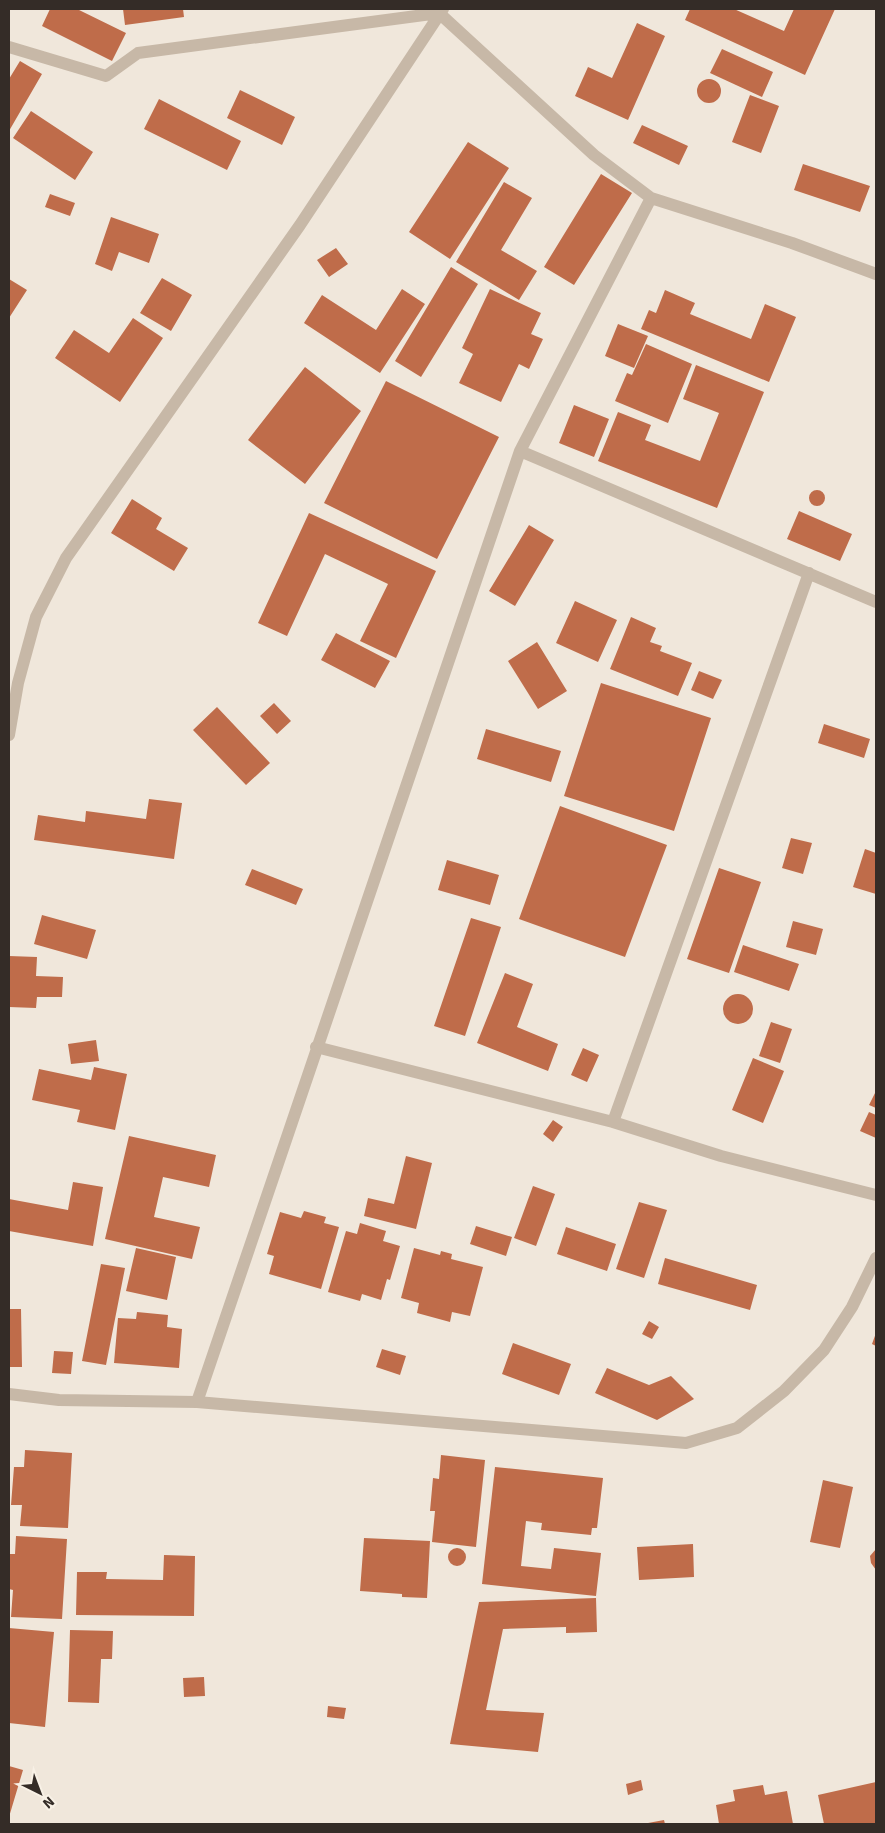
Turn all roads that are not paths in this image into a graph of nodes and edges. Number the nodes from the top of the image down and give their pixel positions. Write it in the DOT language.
graph roads {
  1 [pos="441,11"];
  2 [pos="9,47"];
  3 [pos="651,198"];
  4 [pos="876,274"];
  5 [pos="520,451"];
  6 [pos="809,573"];
  7 [pos="876,602"];
  8 [pos="9,735"];
  9 [pos="316,1047"];
  10 [pos="613,1122"];
  11 [pos="876,1195"];
  12 [pos="876,1258"];
  13 [pos="9,1394"];
  14 [pos="197,1402"];
  1 -- 2 [label="street"];
  1 -- 3 [label="street"];
  1 -- 8 [label="street"];
  3 -- 4 [label="street"];
  3 -- 5 [label="street"];
  5 -- 6 [label="street"];
  5 -- 9 [label="street"];
  6 -- 7 [label="street"];
  6 -- 10 [label="street"];
  9 -- 10 [label="street"];
  9 -- 14 [label="street"];
  10 -- 11 [label="street"];
  12 -- 14 [label="street"];
  13 -- 14 [label="street"];
}
